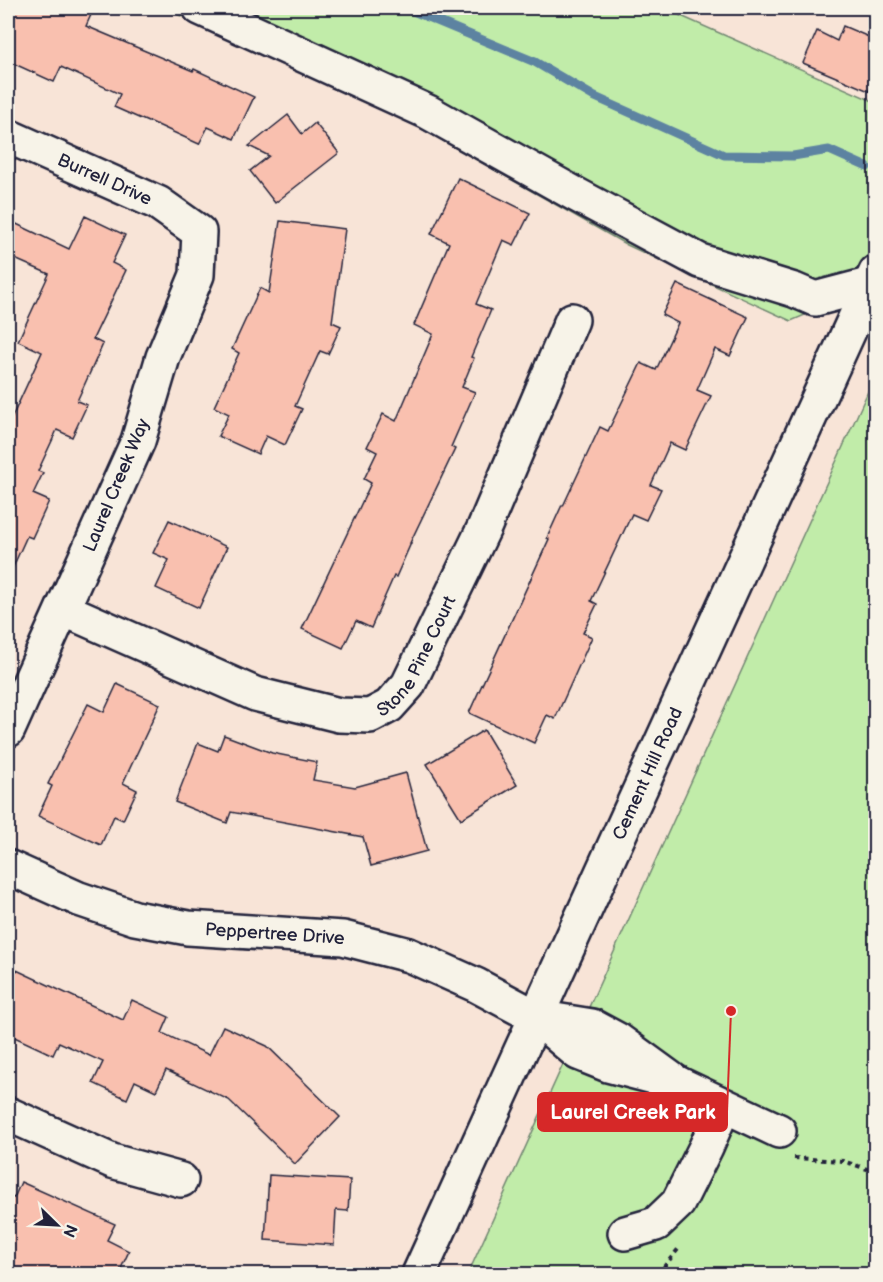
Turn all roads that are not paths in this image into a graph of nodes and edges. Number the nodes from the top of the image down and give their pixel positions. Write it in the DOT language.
graph roads {
  1 [pos="200,8"];
  2 [pos="8,136"];
  3 [pos="199,232"];
  4 [pos="874,280"];
  5 [pos="572,320"];
  6 [pos="63,609"];
  7 [pos="8,730"];
  8 [pos="8,867"];
  9 [pos="536,1017"];
  10 [pos="724,1106"];
  11 [pos="8,1114"];
  12 [pos="784,1144"];
  13 [pos="181,1180"];
  14 [pos="625,1233"];
  15 [pos="419,1275"];
  1 -- 4 [label="street"];
  2 -- 3 [label="street, Burrell Drive"];
  3 -- 6 [label="street, Laurel Creek Way"];
  4 -- 9 [label="street, Cement Hill Road"];
  5 -- 6 [label="street, Stone Pine Court"];
  6 -- 7 [label="street, Laurel Creek Way"];
  8 -- 9 [label="street, Peppertree Drive"];
  9 -- 10 [label="street, Peppertree Drive"];
  9 -- 15 [label="street, Cement Hill Road"];
  10 -- 12 [label="street, Peppertree Drive"];
  10 -- 14 [label="street"];
  11 -- 13 [label="street"];
}
